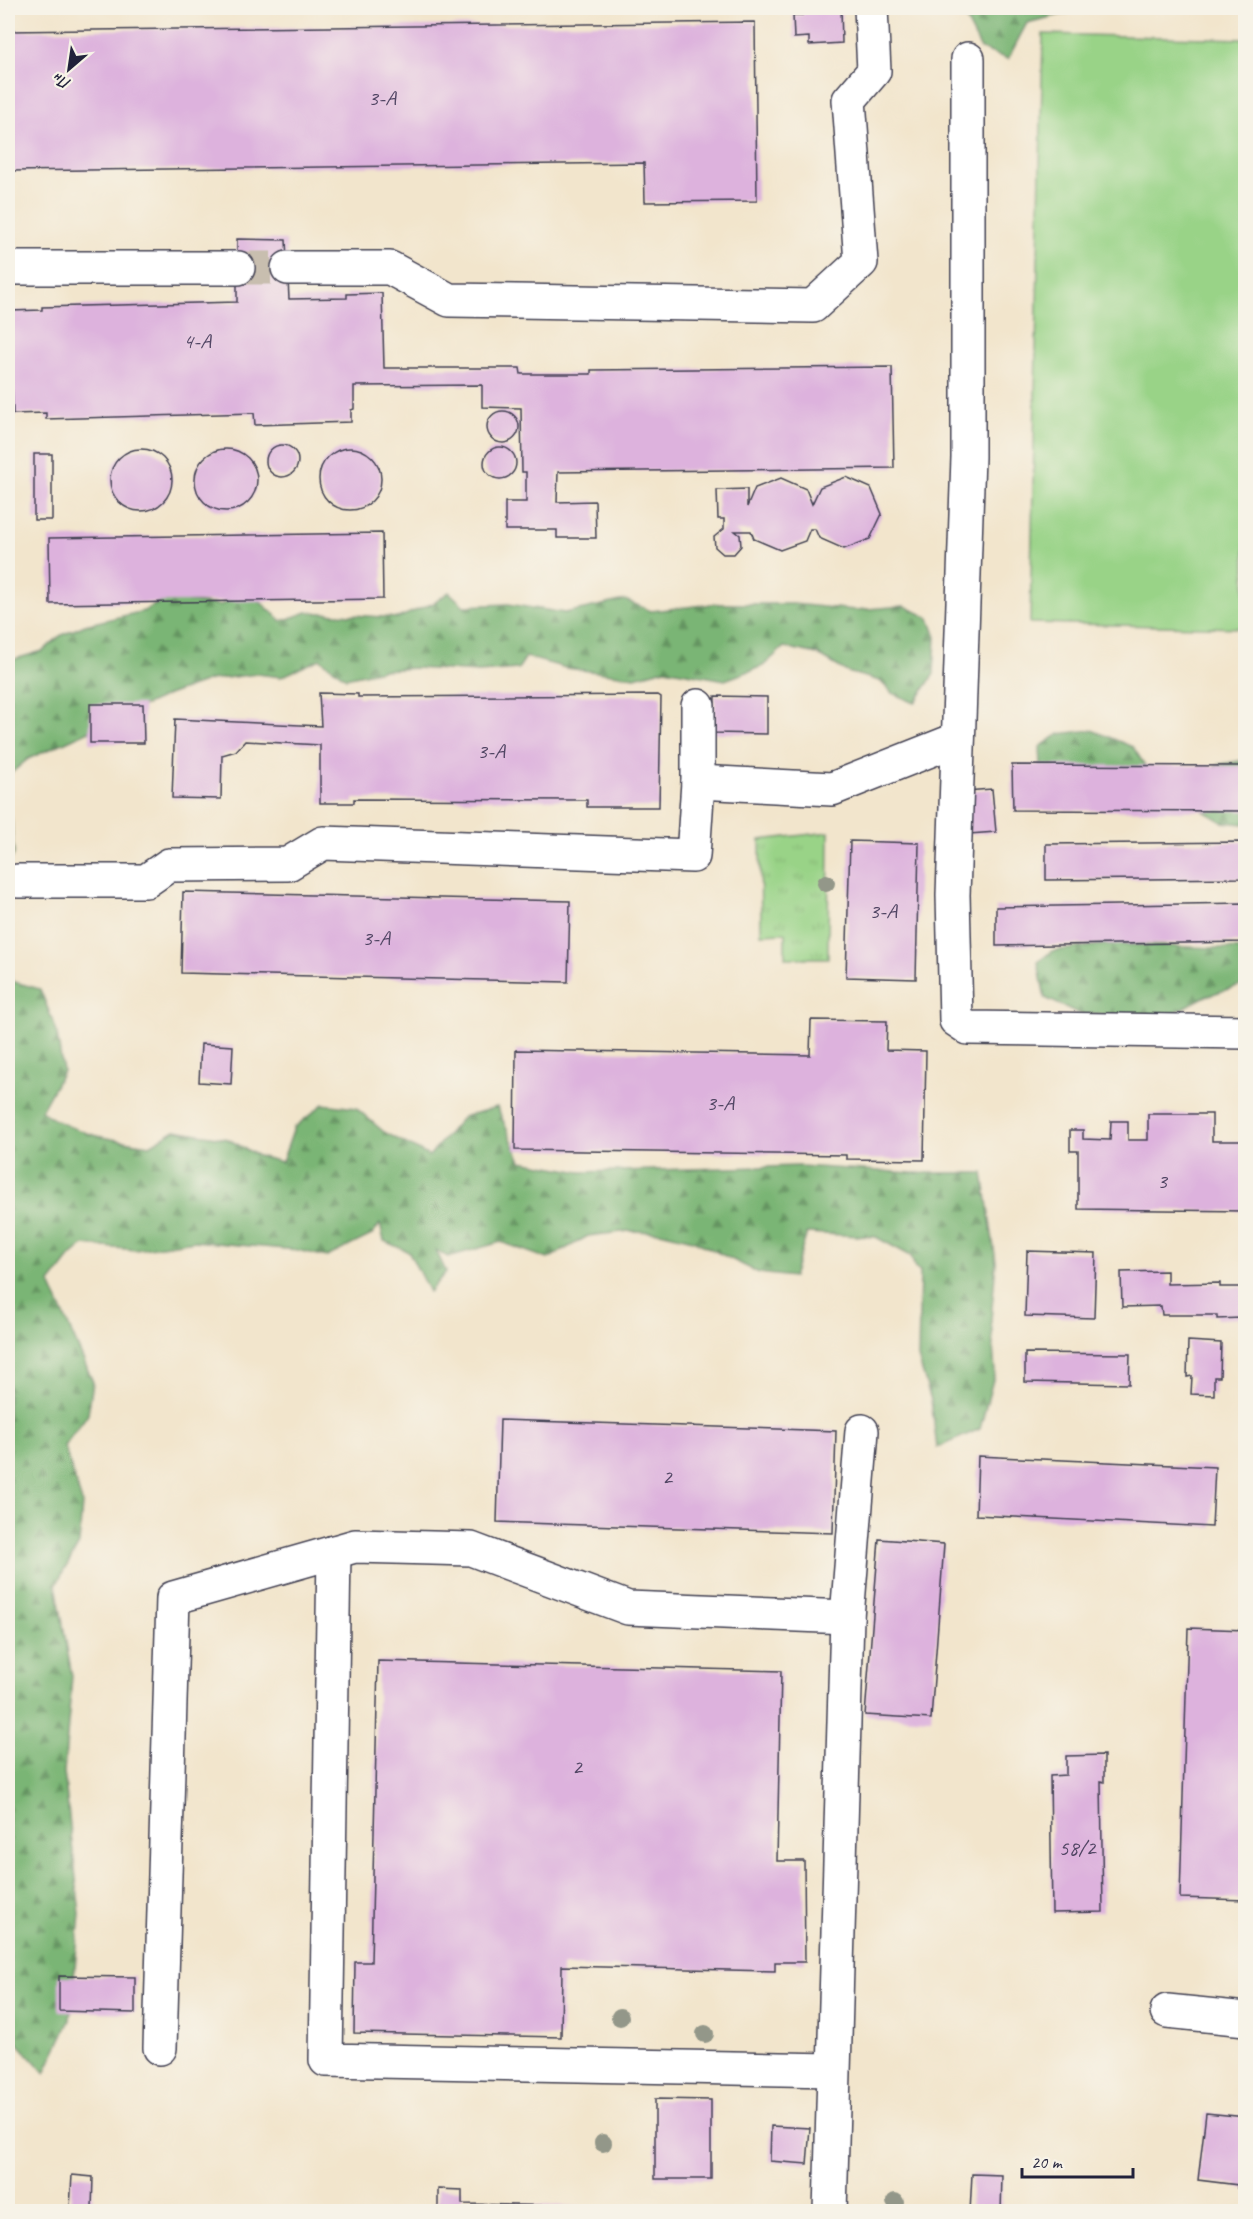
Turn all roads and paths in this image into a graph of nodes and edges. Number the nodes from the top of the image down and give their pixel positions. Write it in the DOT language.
graph roads {
  1 [pos="870,8"];
  2 [pos="968,59"];
  3 [pos="8,268"];
  4 [pos="237,268"];
  5 [pos="288,268"];
  6 [pos="698,706"];
  7 [pos="958,739"];
  8 [pos="698,782"];
  9 [pos="18,881"];
  10 [pos="1245,1032"];
  11 [pos="861,1431"];
  12 [pos="334,1552"];
  13 [pos="847,1617"];
  14 [pos="1167,2011"];
  15 [pos="1245,2019"];
  16 [pos="160,2048"];
  17 [pos="833,2070"];
  18 [pos="830,2211"];
  1 -- 5 [label="street"];
  2 -- 7 [label="street"];
  3 -- 4 [label="street"];
  6 -- 8 [label="street"];
  7 -- 8 [label="street"];
  7 -- 10 [label="street"];
  8 -- 9 [label="street"];
  11 -- 13 [label="street"];
  12 -- 13 [label="street"];
  12 -- 16 [label="street"];
  12 -- 17 [label="street"];
  13 -- 17 [label="street"];
  14 -- 15 [label="street"];
  17 -- 18 [label="street"];
}
